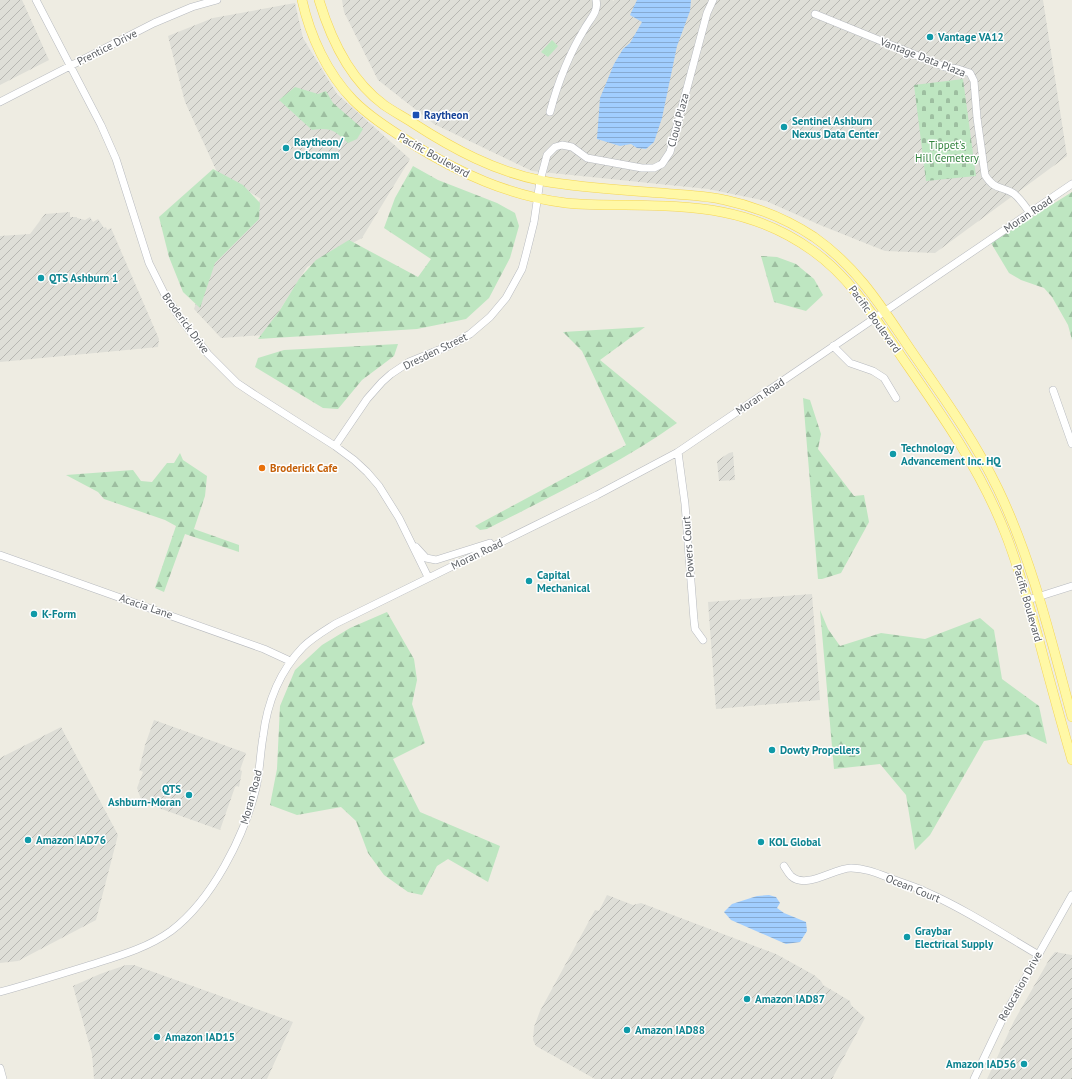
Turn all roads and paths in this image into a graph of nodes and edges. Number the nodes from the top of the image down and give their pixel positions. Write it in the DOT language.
graph roads {
  1 [pos="36,0"];
  2 [pos="217,0"];
  3 [pos="302,0"];
  4 [pos="319,0"];
  5 [pos="596,0"];
  6 [pos="713,0"];
  7 [pos="815,14"];
  8 [pos="70,67"];
  9 [pos="0,102"];
  10 [pos="550,112"];
  11 [pos="540,181"];
  12 [pos="1072,184"];
  13 [pos="537,199"];
  14 [pos="1030,212"];
  15 [pos="886,311"];
  16 [pos="875,318"];
  17 [pos="833,346"];
  18 [pos="1053,390"];
  19 [pos="896,398"];
  20 [pos="1072,444"];
  21 [pos="335,446"];
  22 [pos="678,452"];
  23 [pos="517,534"];
  24 [pos="411,542"];
  25 [pos="0,555"];
  26 [pos="428,577"];
  27 [pos="1072,586"];
  28 [pos="1039,597"];
  29 [pos="1028,600"];
  30 [pos="703,640"];
  31 [pos="290,661"];
  32 [pos="1072,717"];
  33 [pos="1072,760"];
  34 [pos="784,866"];
  35 [pos="1072,895"];
  36 [pos="1037,954"];
  37 [pos="0,992"];
  38 [pos="0,1068"];
  39 [pos="3,1079"];
  40 [pos="974,1079"];
  1 -- 8 [label="street, Broderick Drive"];
  2 -- 8 [label="street, Prentice Drive"];
  3 -- 13 [label="main road, Pacific Boulevard"];
  4 -- 11 [label="main road, Pacific Boulevard"];
  5 -- 10 [label="street"];
  6 -- 11 [label="street, Cloud Plaza"];
  7 -- 14 [label="street, Vantage Data Plaza"];
  8 -- 9 [label="street, Prentice Drive"];
  8 -- 21 [label="street, Broderick Drive"];
  11 -- 13 [label="street, Dresden Street"];
  11 -- 15 [label="main road, Pacific Boulevard"];
  12 -- 14 [label="street, Moran Road"];
  13 -- 16 [label="main road, Pacific Boulevard"];
  13 -- 21 [label="street, Dresden Street"];
  14 -- 15 [label="street, Moran Road"];
  15 -- 16 [label="street, Moran Road"];
  15 -- 28 [label="main road, Pacific Boulevard"];
  16 -- 17 [label="street, Moran Road"];
  16 -- 29 [label="main road, Pacific Boulevard"];
  17 -- 19 [label="street"];
  17 -- 22 [label="street, Moran Road"];
  18 -- 20 [label="street"];
  21 -- 24 [label="street, Broderick Drive"];
  22 -- 23 [label="street, Moran Road"];
  22 -- 30 [label="street, Powers Court"];
  23 -- 24 [label="street"];
  23 -- 26 [label="street, Moran Road"];
  24 -- 26 [label="street, Broderick Drive"];
  25 -- 31 [label="street, Acacia Lane"];
  26 -- 31 [label="street, Moran Road"];
  27 -- 28 [label="street"];
  28 -- 29 [label="street"];
  28 -- 32 [label="main road, Pacific Boulevard"];
  29 -- 33 [label="main road, Pacific Boulevard"];
  31 -- 37 [label="street, Moran Road"];
  34 -- 36 [label="street, Ocean Court"];
  35 -- 36 [label="street, Relocation Drive"];
  36 -- 40 [label="street, Relocation Drive"];
  38 -- 39 [label="street"];
}
